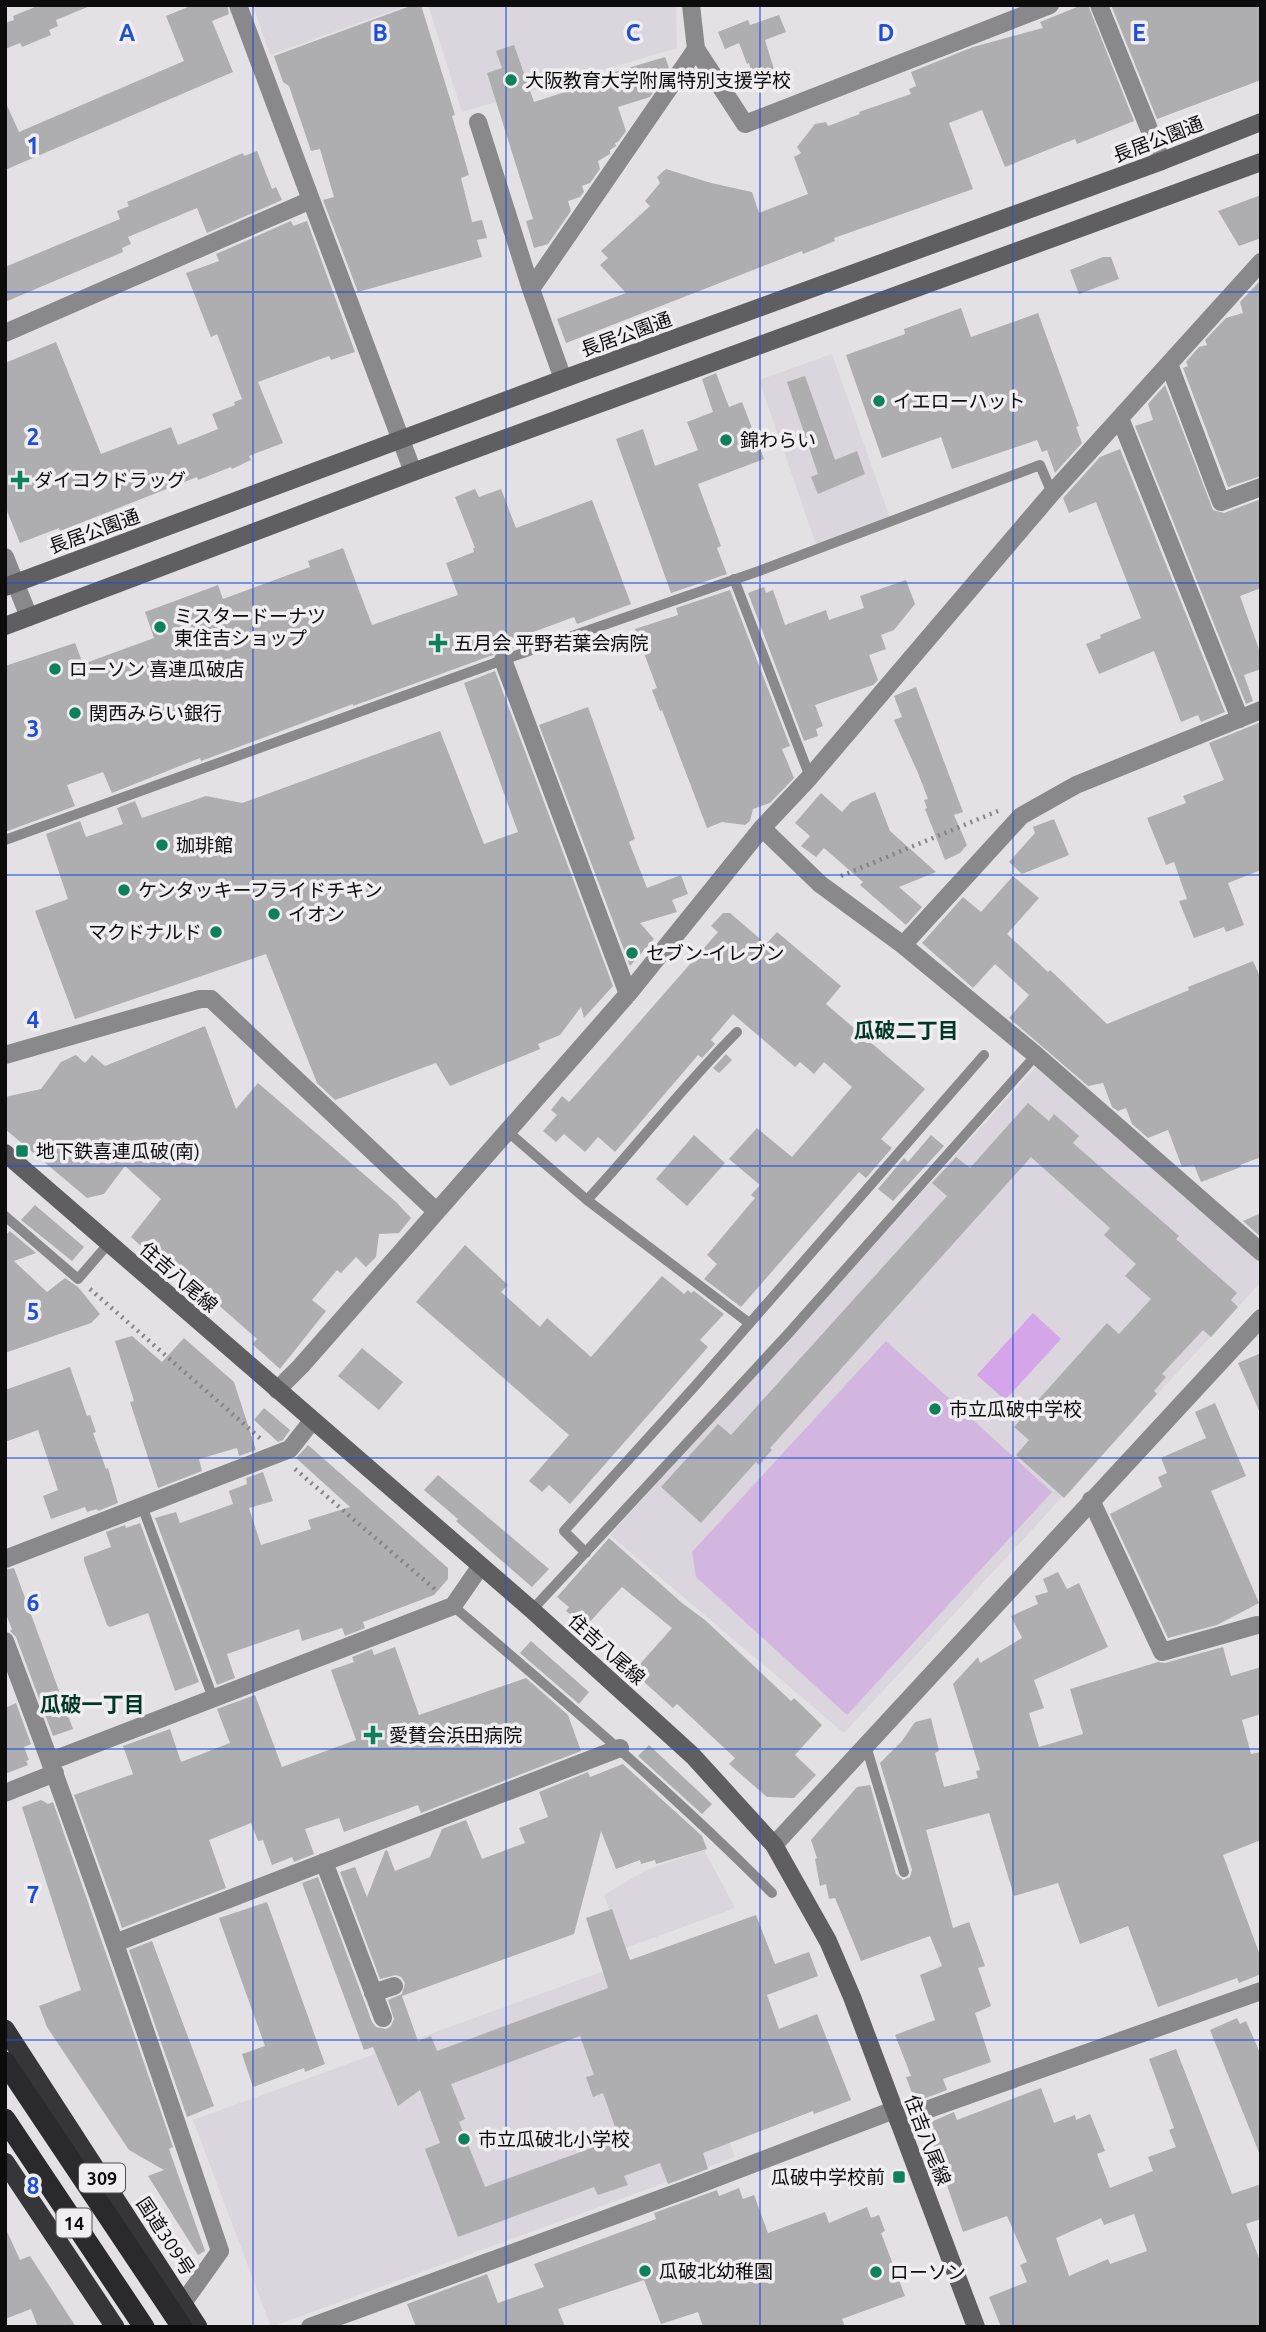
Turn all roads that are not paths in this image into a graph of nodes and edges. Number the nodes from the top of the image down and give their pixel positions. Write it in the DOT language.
graph roads {
  1 [pos="238,5"];
  2 [pos="691,5"];
  3 [pos="1050,5"];
  4 [pos="1099,5"];
  5 [pos="696,49"];
  6 [pos="478,122"];
  7 [pos="1261,122"];
  8 [pos="1162,161"];
  9 [pos="1261,162"];
  10 [pos="311,200"];
  11 [pos="1261,262"];
  12 [pos="531,289"];
  13 [pos="5,333"];
  14 [pos="1169,364"];
  15 [pos="563,379"];
  16 [pos="1120,418"];
  17 [pos="401,439"];
  18 [pos="413,472"];
  19 [pos="1261,487"];
  20 [pos="1052,493"];
  21 [pos="5,557"];
  22 [pos="734,579"];
  23 [pos="10,585"];
  24 [pos="29,617"];
  25 [pos="5,626"];
  26 [pos="503,660"];
  27 [pos="1261,710"];
  28 [pos="1240,719"];
  29 [pos="810,777"];
  30 [pos="762,828"];
  31 [pos="5,840"];
  32 [pos="902,945"];
  33 [pos="628,994"];
  34 [pos="737,1032"];
  35 [pos="5,1055"];
  36 [pos="984,1055"];
  37 [pos="1036,1055"];
  38 [pos="506,1131"];
  39 [pos="5,1153"];
  40 [pos="587,1200"];
  41 [pos="436,1211"];
  42 [pos="5,1216"];
  43 [pos="109,1243"];
  44 [pos="1261,1252"];
  45 [pos="1261,1318"];
  46 [pos="748,1323"];
  47 [pos="276,1390"];
  48 [pos="312,1421"];
  49 [pos="1091,1500"];
  50 [pos="142,1506"];
  51 [pos="586,1553"];
  52 [pos="5,1559"];
  53 [pos="480,1567"];
  54 [pos="453,1606"];
  55 [pos="532,1610"];
  56 [pos="1256,1625"];
  57 [pos="5,1641"];
  58 [pos="213,1698"];
  59 [pos="866,1746"];
  60 [pos="620,1748"];
  61 [pos="53,1767"];
  62 [pos="5,1793"];
  63 [pos="774,1845"];
  64 [pos="324,1862"];
  65 [pos="904,1872"];
  66 [pos="772,1893"];
  67 [pos="115,1943"];
  68 [pos="394,1986"];
  69 [pos="1261,1990"];
  70 [pos="373,1993"];
  71 [pos="383,2018"];
  72 [pos="5,2029"];
  73 [pos="5,2063"];
  74 [pos="896,2115"];
  75 [pos="5,2119"];
  76 [pos="5,2162"];
  77 [pos="183,2303"];
  78 [pos="115,2327"];
  79 [pos="144,2327"];
  80 [pos="182,2327"];
  81 [pos="198,2327"];
  82 [pos="310,2327"];
  83 [pos="976,2327"];
  1 -- 10 [label="street"];
  2 -- 5 [label="street"];
  3 -- 5 [label="street"];
  4 -- 8 [label="street"];
  5 -- 12 [label="street"];
  6 -- 12 [label="street"];
  7 -- 8 [label="main road, 長居公園通"];
  8 -- 15 [label="main road, 長居公園通"];
  9 -- 18 [label="main road"];
  10 -- 13 [label="street"];
  10 -- 17 [label="street"];
  11 -- 14 [label="street"];
  12 -- 15 [label="street"];
  14 -- 16 [label="street"];
  14 -- 19 [label="street"];
  15 -- 17 [label="main road, 長居公園通"];
  16 -- 20 [label="street"];
  16 -- 28 [label="street"];
  17 -- 18 [label="street"];
  17 -- 23 [label="main road, 長居公園通"];
  18 -- 24 [label="main road"];
  20 -- 22 [label="lane"];
  20 -- 29 [label="street"];
  21 -- 23 [label="street"];
  22 -- 26 [label="lane"];
  22 -- 29 [label="lane"];
  23 -- 24 [label="street"];
  24 -- 25 [label="main road"];
  26 -- 31 [label="lane"];
  26 -- 33 [label="street"];
  27 -- 28 [label="street"];
  28 -- 32 [label="street"];
  29 -- 30 [label="street"];
  30 -- 32 [label="street"];
  30 -- 33 [label="street"];
  32 -- 37 [label="street"];
  33 -- 38 [label="street"];
  34 -- 40 [label="lane"];
  35 -- 41 [label="street"];
  36 -- 46 [label="lane"];
  37 -- 44 [label="street"];
  37 -- 51 [label="lane"];
  38 -- 40 [label="lane"];
  38 -- 41 [label="street"];
  39 -- 43 [label="main road, 住吉八尾線"];
  40 -- 46 [label="lane"];
  41 -- 47 [label="street"];
  42 -- 43 [label="lane"];
  43 -- 47 [label="main road, 住吉八尾線"];
  45 -- 49 [label="street"];
  46 -- 51 [label="lane"];
  47 -- 48 [label="main road, 住吉八尾線"];
  48 -- 50 [label="street"];
  48 -- 53 [label="main road, 住吉八尾線"];
  49 -- 56 [label="street"];
  49 -- 59 [label="street"];
  50 -- 52 [label="street"];
  50 -- 58 [label="lane"];
  51 -- 55 [label="lane"];
  53 -- 54 [label="street"];
  53 -- 55 [label="main road, 住吉八尾線"];
  54 -- 58 [label="street"];
  54 -- 60 [label="lane"];
  55 -- 63 [label="main road, 住吉八尾線"];
  57 -- 61 [label="street"];
  58 -- 61 [label="street"];
  59 -- 63 [label="street"];
  59 -- 65 [label="lane"];
  60 -- 64 [label="street"];
  60 -- 66 [label="lane"];
  61 -- 62 [label="street"];
  61 -- 67 [label="street"];
  63 -- 74 [label="main road, 住吉八尾線"];
  64 -- 67 [label="street"];
  64 -- 70 [label="street"];
  67 -- 77 [label="street"];
  68 -- 70 [label="street"];
  69 -- 74 [label="street"];
  70 -- 71 [label="street"];
  72 -- 77 [label="highway, 国道309号 / 309"];
  73 -- 80 [label="highway, 14"];
  74 -- 82 [label="street"];
  74 -- 83 [label="main road, 住吉八尾線"];
  75 -- 79 [label="highway, 14"];
  76 -- 78 [label="highway"];
  77 -- 81 [label="highway, 国道309号 / 309"];
}
